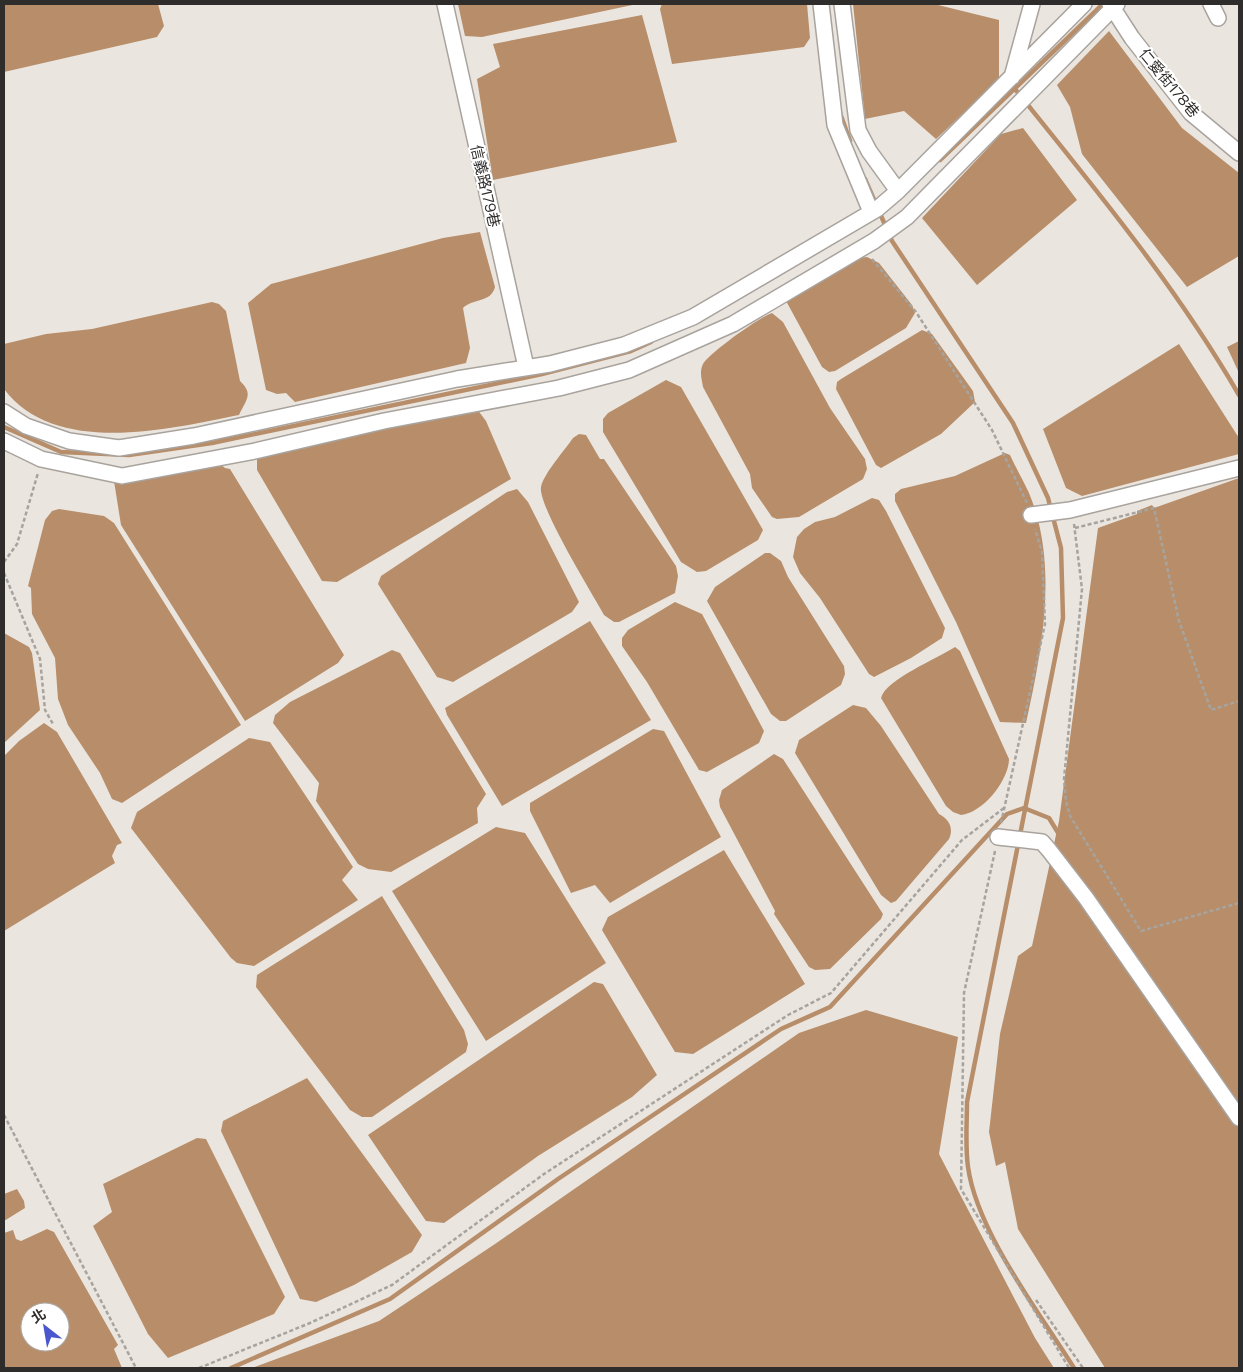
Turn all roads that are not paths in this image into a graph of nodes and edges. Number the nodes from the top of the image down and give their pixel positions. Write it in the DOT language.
graph roads {
  1 [pos="444,4"];
  2 [pos="821,4"];
  3 [pos="842,4"];
  4 [pos="1032,4"];
  5 [pos="1084,4"];
  6 [pos="1112,5"];
  7 [pos="1012,78"];
  8 [pos="1239,152"];
  9 [pos="895,194"];
  10 [pos="874,211"];
  11 [pos="526,368"];
  12 [pos="4,412"];
  13 [pos="4,441"];
  14 [pos="1239,468"];
  15 [pos="1035,515"];
  16 [pos="998,837"];
  17 [pos="1239,1118"];
  1 -- 11 [label="street, 信義路179巷"];
  2 -- 10 [label="street"];
  3 -- 9 [label="street"];
  4 -- 7 [label="street"];
  5 -- 7 [label="street"];
  6 -- 8 [label="street, 仁愛街178巷"];
  6 -- 13 [label="street"];
  7 -- 9 [label="street"];
  9 -- 10 [label="street"];
  10 -- 11 [label="street"];
  11 -- 12 [label="street"];
  14 -- 15 [label="street"];
  16 -- 17 [label="street"];
}
